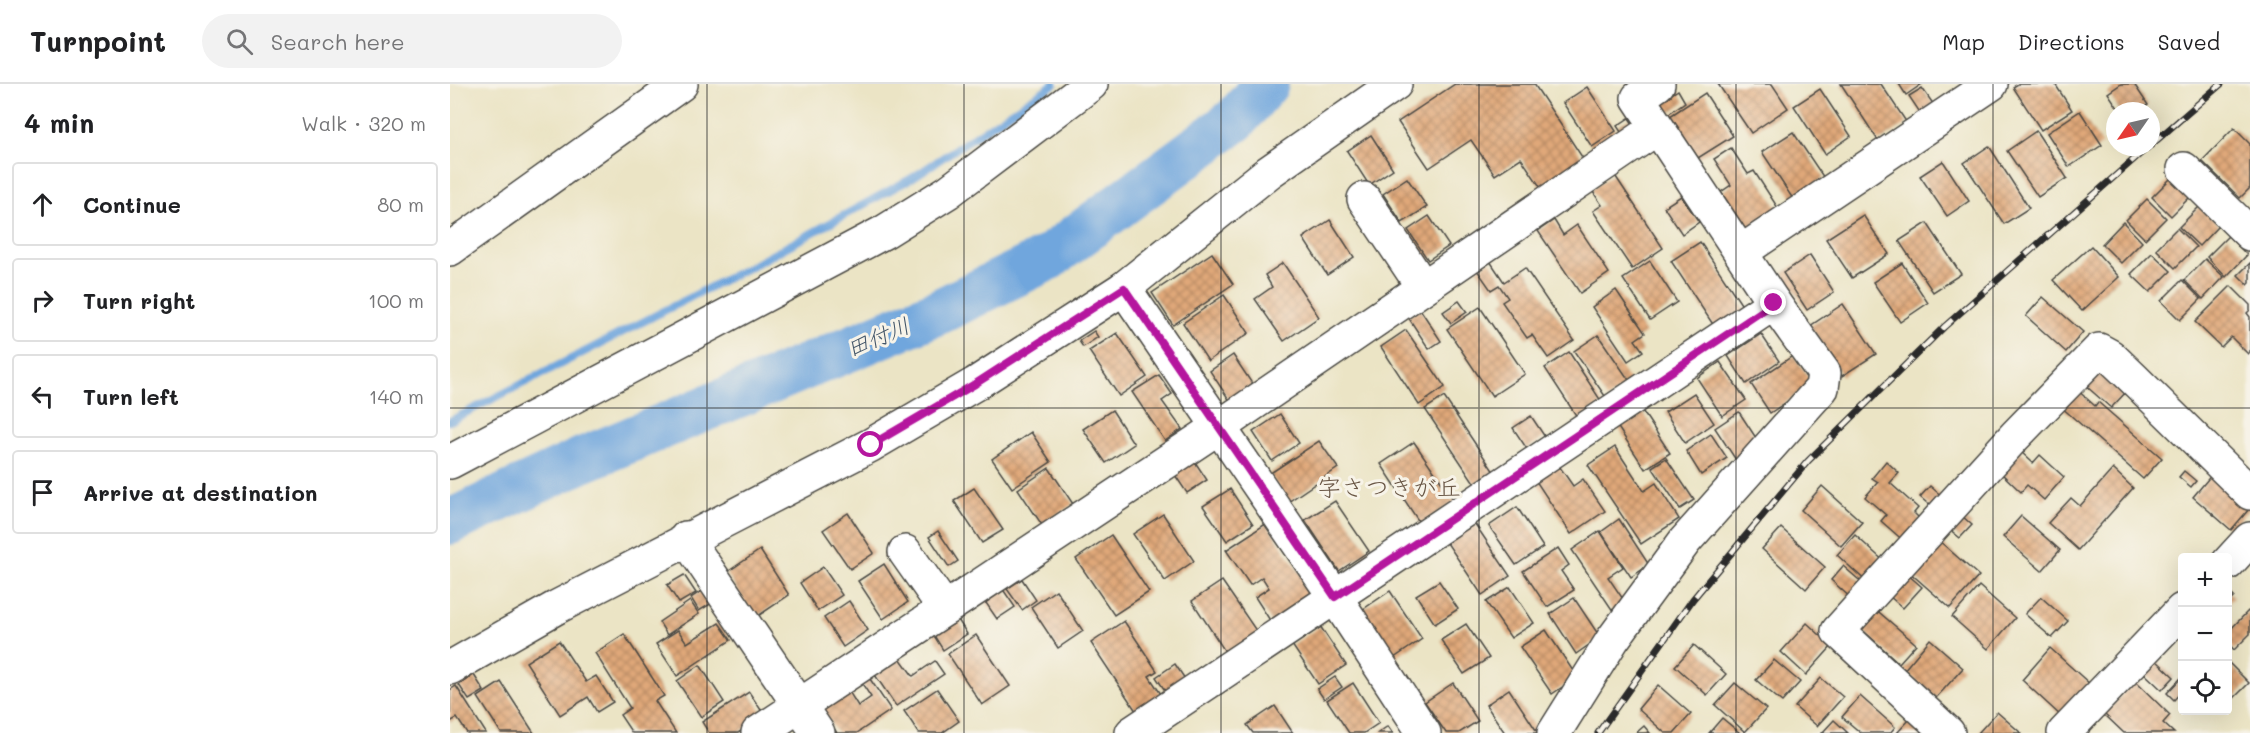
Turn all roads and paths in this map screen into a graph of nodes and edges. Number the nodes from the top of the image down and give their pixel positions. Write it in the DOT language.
graph roads {
  1 [pos="681,84"];
  2 [pos="1091,84"];
  3 [pos="1395,84"];
  4 [pos="1991,84"];
  5 [pos="1641,89"];
  6 [pos="1657,129"];
  7 [pos="2184,169"];
  8 [pos="1364,198"];
  9 [pos="2250,234"];
  10 [pos="450,249"];
  11 [pos="1741,252"];
  12 [pos="1423,287"];
  13 [pos="1124,288"];
  14 [pos="1774,303"];
  15 [pos="1219,427"];
  16 [pos="450,462"];
  17 [pos="2250,493"];
  18 [pos="686,538"];
  19 [pos="2250,539"];
  20 [pos="906,552"];
  21 [pos="2232,559"];
  22 [pos="1335,597"];
  23 [pos="945,609"];
  24 [pos="2178,614"];
  25 [pos="450,668"];
  26 [pos="800,705"];
  27 [pos="758,733"];
  28 [pos="818,733"];
  29 [pos="1132,733"];
  30 [pos="1424,733"];
  31 [pos="1554,733"];
  32 [pos="1948,733"];
  33 [pos="2064,733"];
  1 -- 10 [label="street"];
  2 -- 16 [label="street"];
  3 -- 13 [label="street"];
  4 -- 11 [label="street"];
  5 -- 6 [label="street"];
  6 -- 11 [label="street"];
  6 -- 12 [label="street"];
  7 -- 9 [label="street"];
  8 -- 12 [label="street"];
  11 -- 14 [label="street"];
  12 -- 15 [label="street"];
  13 -- 15 [label="street"];
  13 -- 18 [label="street"];
  14 -- 22 [label="street"];
  14 -- 31 [label="street"];
  15 -- 22 [label="street"];
  15 -- 23 [label="street"];
  17 -- 32 [label="street"];
  18 -- 25 [label="street"];
  18 -- 26 [label="street"];
  19 -- 21 [label="street"];
  20 -- 23 [label="street"];
  22 -- 29 [label="street"];
  22 -- 30 [label="street"];
  23 -- 26 [label="street"];
  24 -- 33 [label="street"];
  26 -- 27 [label="street"];
  26 -- 28 [label="street"];
}
